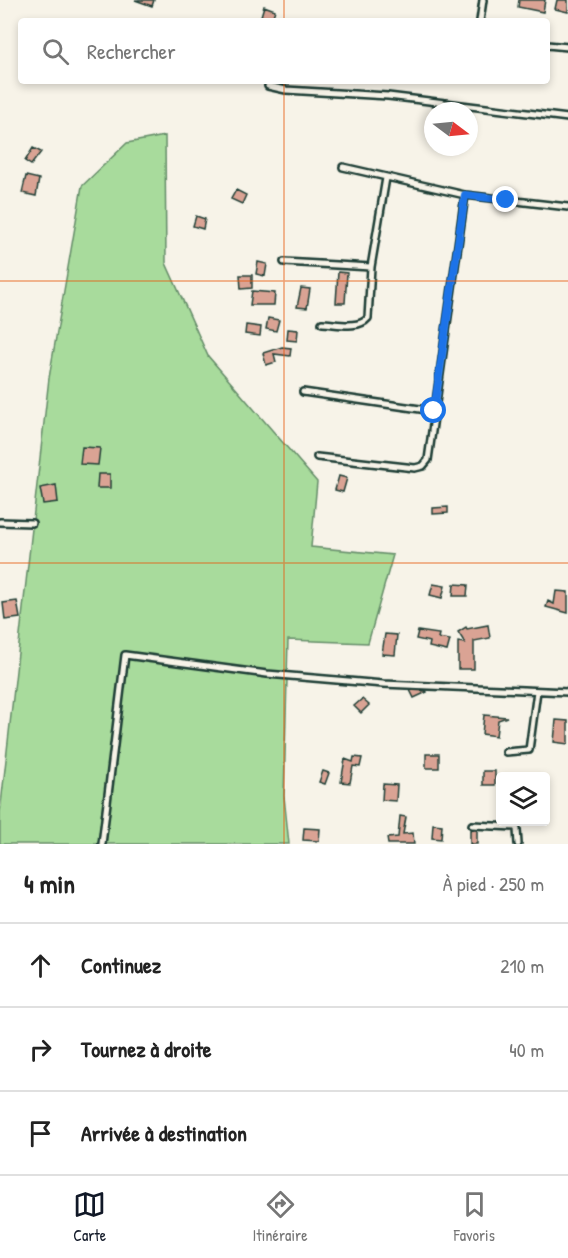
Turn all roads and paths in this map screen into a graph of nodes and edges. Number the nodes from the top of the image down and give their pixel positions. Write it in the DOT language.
graph roads {
  1 [pos="483,0"];
  2 [pos="480,18"];
  3 [pos="550,45"];
  4 [pos="568,47"];
  5 [pos="268,86"];
  6 [pos="568,118"];
  7 [pos="343,167"];
  8 [pos="386,178"];
  9 [pos="465,195"];
  10 [pos="568,207"];
  11 [pos="284,262"];
  12 [pos="371,267"];
  13 [pos="322,322"];
  14 [pos="303,392"];
  15 [pos="434,411"];
  16 [pos="317,457"];
  17 [pos="0,522"];
  18 [pos="32,523"];
  19 [pos="537,691"];
  20 [pos="568,692"];
  21 [pos="506,752"];
  22 [pos="472,825"];
  23 [pos="102,844"];
  24 [pos="518,844"];
  1 -- 2 [label="street"];
  3 -- 4 [label="street"];
  5 -- 6 [label="street"];
  7 -- 8 [label="street"];
  8 -- 9 [label="street"];
  8 -- 12 [label="street"];
  9 -- 10 [label="street"];
  9 -- 15 [label="street"];
  11 -- 12 [label="street"];
  12 -- 13 [label="street"];
  14 -- 15 [label="street"];
  15 -- 16 [label="street"];
  17 -- 18 [label="street"];
  19 -- 20 [label="street"];
  19 -- 21 [label="street"];
  19 -- 23 [label="street"];
  22 -- 24 [label="street"];
}
